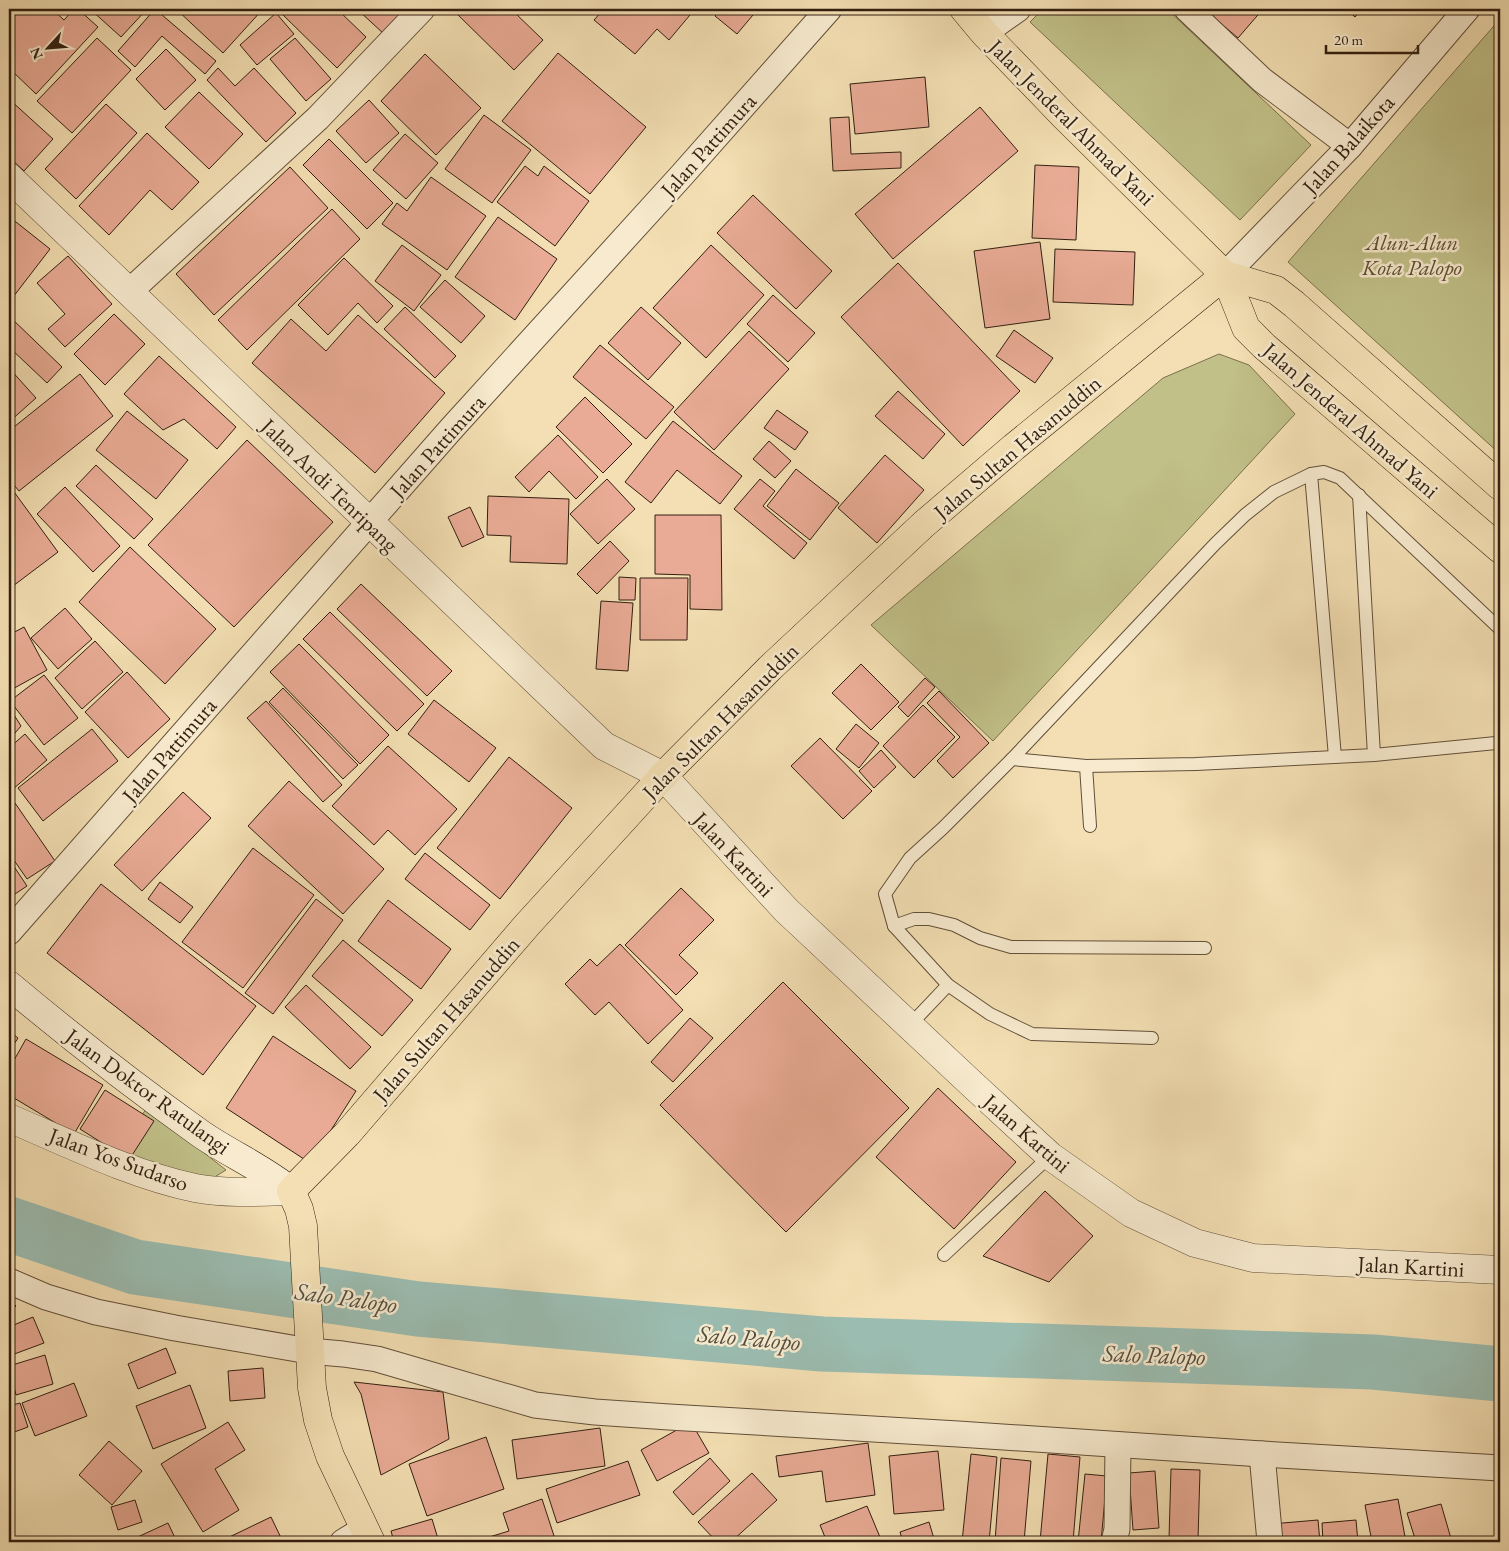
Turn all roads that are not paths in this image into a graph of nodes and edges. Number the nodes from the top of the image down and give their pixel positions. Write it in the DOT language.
graph roads {
  1 [pos="422,9"];
  2 [pos="829,9"];
  3 [pos="964,9"];
  4 [pos="1018,9"];
  5 [pos="1187,9"];
  6 [pos="1467,9"];
  7 [pos="984,33"];
  8 [pos="1350,146"];
  9 [pos="9,177"];
  10 [pos="1225,274"];
  11 [pos="130,291"];
  12 [pos="1311,474"];
  13 [pos="1500,486"];
  14 [pos="1359,495"];
  15 [pos="370,522"];
  16 [pos="1500,549"];
  17 [pos="1500,629"];
  18 [pos="1496,743"];
  19 [pos="1374,755"];
  20 [pos="1335,757"];
  21 [pos="1012,759"];
  22 [pos="1086,766"];
  23 [pos="663,776"];
  24 [pos="1090,826"];
  25 [pos="894,926"];
  26 [pos="9,932"];
  27 [pos="1205,948"];
  28 [pos="9,985"];
  29 [pos="948,985"];
  30 [pos="910,1025"];
  31 [pos="1152,1038"];
  32 [pos="9,1118"];
  33 [pos="1050,1156"];
  34 [pos="290,1191"];
  35 [pos="944,1255"];
  36 [pos="1500,1270"];
  37 [pos="9,1280"];
  38 [pos="309,1343"];
  39 [pos="1118,1445"];
  40 [pos="1262,1454"];
  41 [pos="1500,1468"];
  42 [pos="359,1538"];
  43 [pos="1114,1542"];
  44 [pos="1270,1542"];
  1 -- 11 [label="street"];
  2 -- 15 [label="street, Jalan Pattimura"];
  3 -- 7 [label="highway, Jalan Jenderal Ahmad Yani"];
  4 -- 7 [label="street"];
  5 -- 8 [label="street"];
  6 -- 8 [label="street, Jalan Balaikota"];
  7 -- 10 [label="highway, Jalan Jenderal Ahmad Yani"];
  8 -- 10 [label="street, Jalan Balaikota"];
  9 -- 11 [label="street, Jalan Andi Tenripang"];
  10 -- 13 [label="highway, Jalan Jenderal Ahmad Yani"];
  10 -- 16 [label="highway, Jalan Jenderal Ahmad Yani"];
  10 -- 23 [label="highway, Jalan Sultan Hasanuddin"];
  11 -- 15 [label="street, Jalan Andi Tenripang"];
  12 -- 14 [label="lane"];
  12 -- 20 [label="lane"];
  12 -- 21 [label="lane"];
  14 -- 17 [label="lane"];
  14 -- 19 [label="lane"];
  15 -- 23 [label="street, Jalan Andi Tenripang"];
  15 -- 26 [label="street, Jalan Pattimura"];
  18 -- 19 [label="lane"];
  19 -- 20 [label="lane"];
  20 -- 22 [label="lane"];
  21 -- 22 [label="lane"];
  21 -- 25 [label="lane"];
  22 -- 24 [label="lane"];
  23 -- 30 [label="street, Jalan Kartini"];
  23 -- 34 [label="highway, Jalan Sultan Hasanuddin"];
  25 -- 27 [label="lane"];
  25 -- 29 [label="lane"];
  28 -- 34 [label="street, Jalan Doktor Ratulangi"];
  29 -- 30 [label="lane"];
  29 -- 31 [label="lane"];
  30 -- 33 [label="street, Jalan Kartini"];
  32 -- 34 [label="street, Jalan Yos Sudarso"];
  33 -- 35 [label="lane"];
  33 -- 36 [label="street, Jalan Kartini"];
  34 -- 38 [label="highway"];
  37 -- 38 [label="street"];
  38 -- 39 [label="street"];
  38 -- 42 [label="highway"];
  39 -- 40 [label="street"];
  39 -- 43 [label="street"];
  40 -- 41 [label="street"];
  40 -- 44 [label="street"];
}
